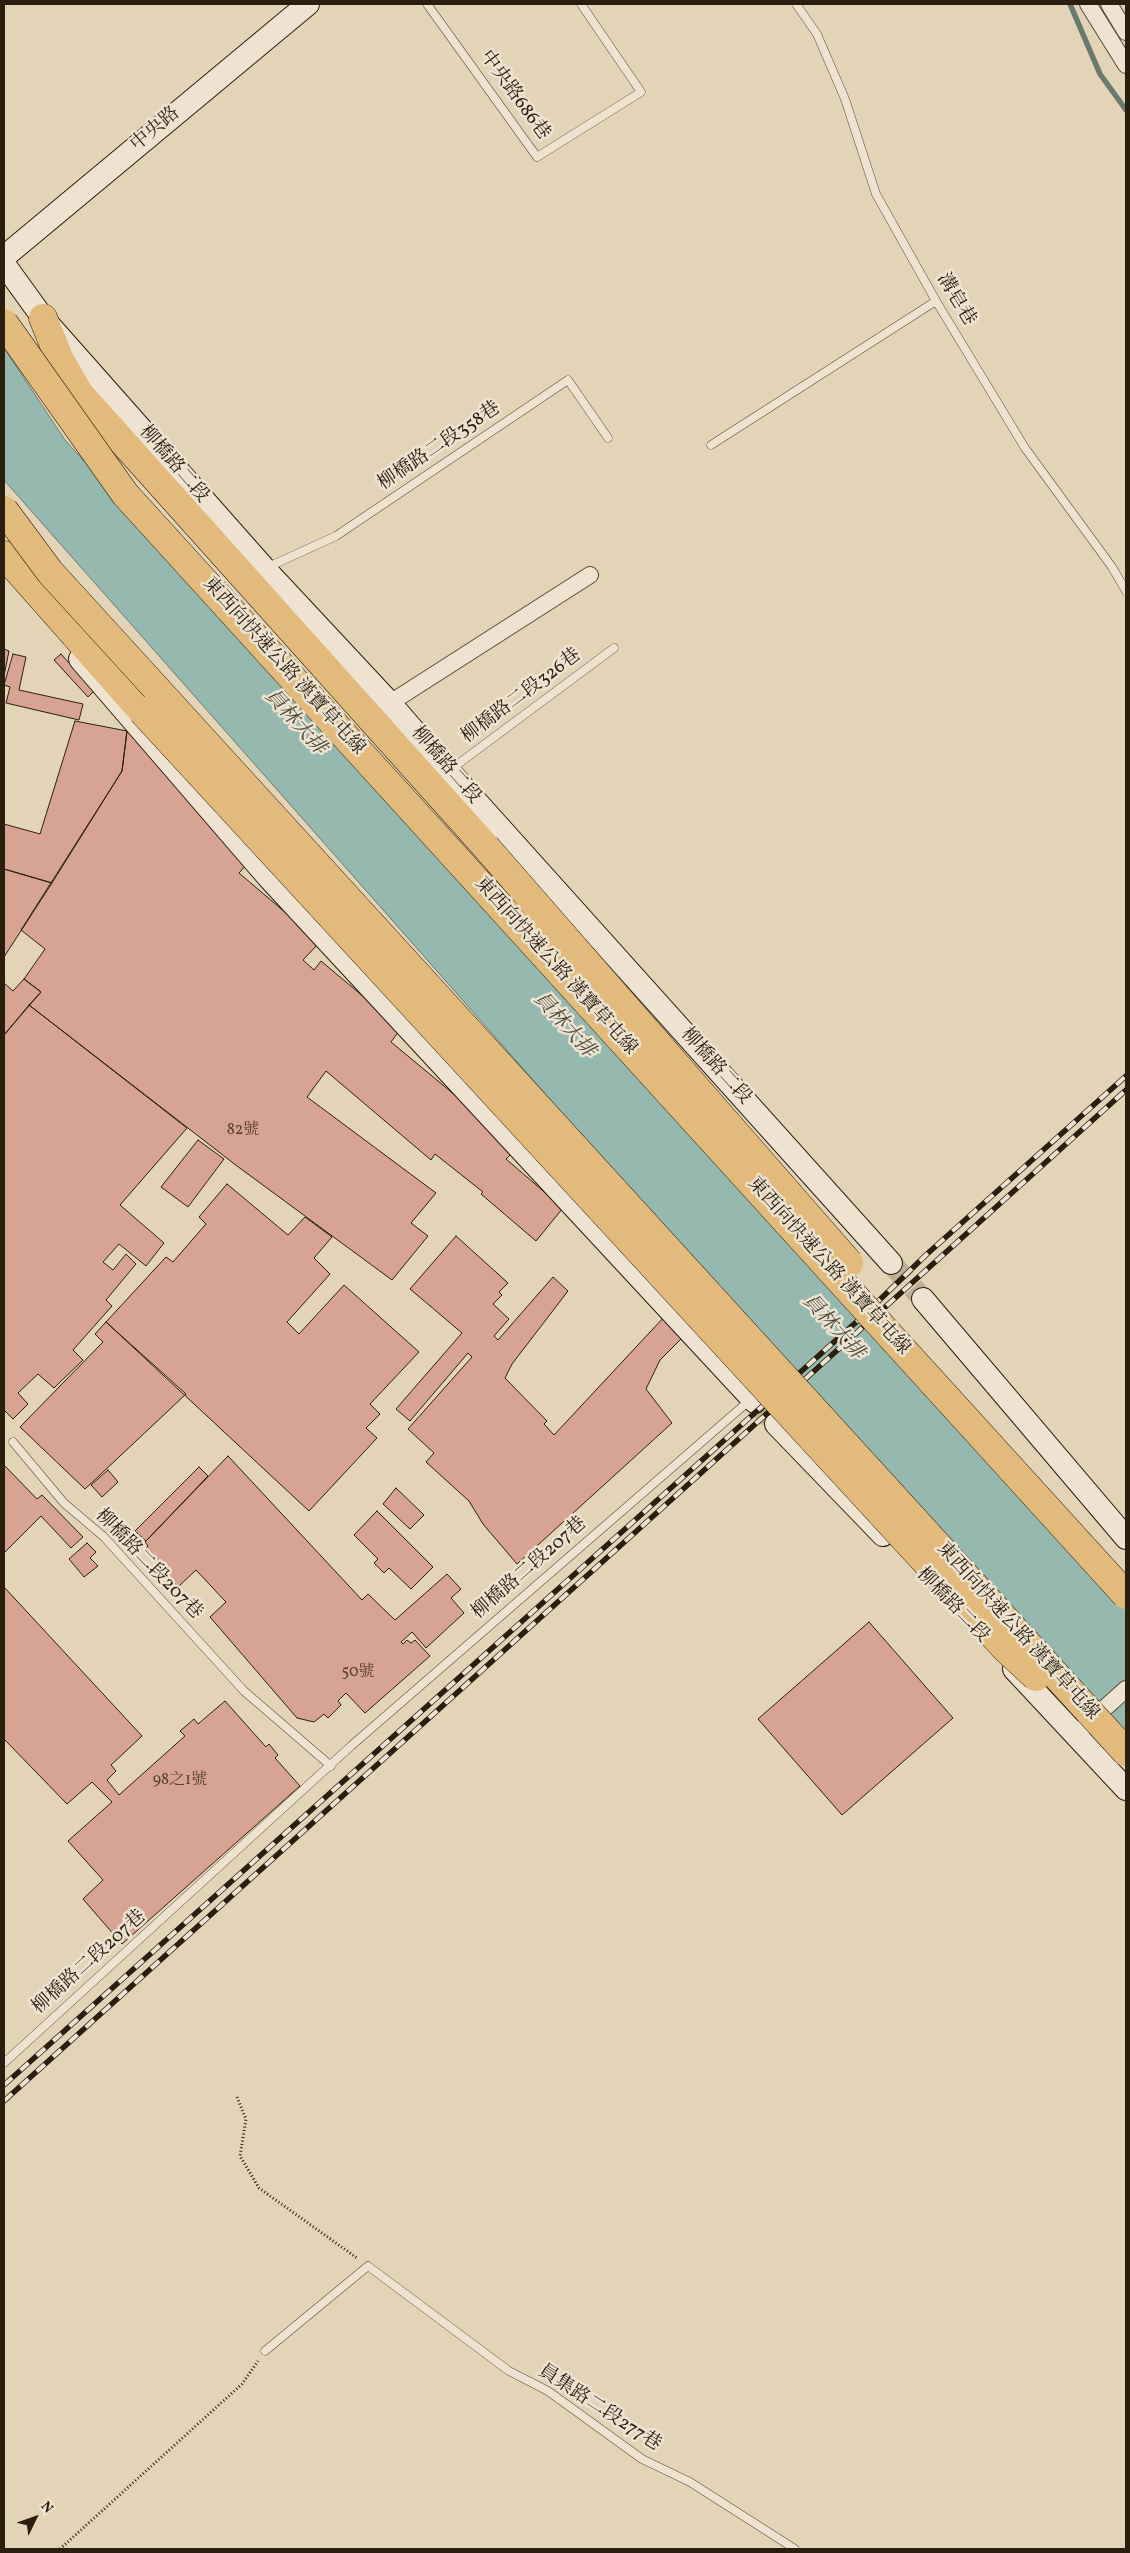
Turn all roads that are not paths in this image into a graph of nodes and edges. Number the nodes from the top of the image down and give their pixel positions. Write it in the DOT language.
graph roads {
  1 [pos="308,4"];
  2 [pos="427,4"];
  3 [pos="581,4"];
  4 [pos="796,4"];
  5 [pos="1088,4"];
  6 [pos="1109,4"];
  7 [pos="1126,32"];
  8 [pos="1126,65"];
  9 [pos="4,257"];
  10 [pos="4,264"];
  11 [pos="936,301"];
  12 [pos="43,318"];
  13 [pos="4,323"];
  14 [pos="608,438"];
  15 [pos="711,445"];
  16 [pos="4,510"];
  17 [pos="4,555"];
  18 [pos="4,565"];
  19 [pos="265,569"];
  20 [pos="590,575"];
  21 [pos="1126,591"];
  22 [pos="614,648"];
  23 [pos="390,703"];
  24 [pos="449,772"];
  25 [pos="891,1263"];
  26 [pos="924,1299"];
  27 [pos="754,1400"];
  28 [pos="776,1424"];
  29 [pos="13,1442"];
  30 [pos="1126,1538"];
  31 [pos="1106,1574"];
  32 [pos="1126,1595"];
  33 [pos="1126,1689"];
  34 [pos="1092,1707"];
  35 [pos="1076,1734"];
  36 [pos="1126,1752"];
  37 [pos="331,1766"];
  38 [pos="1126,1789"];
  39 [pos="4,2063"];
  40 [pos="265,2352"];
  41 [pos="796,2549"];
  1 -- 9 [label="main road, 中央路"];
  2 -- 3 [label="lane, 中央路686巷"];
  4 -- 11 [label="lane, 溝皂巷"];
  5 -- 8 [label="street"];
  6 -- 7 [label="street"];
  10 -- 12 [label="main road, 柳橋路二段"];
  11 -- 15 [label="lane"];
  11 -- 21 [label="lane, 溝皂巷"];
  12 -- 19 [label="main road, 柳橋路二段"];
  12 -- 31 [label="highway, bridge"];
  13 -- 31 [label="highway, 東西向快速公路 漢寶草屯線, bridge"];
  14 -- 19 [label="lane, 柳橋路二段358巷"];
  16 -- 34 [label="highway, 東西向快速公路 漢寶草屯線, bridge"];
  17 -- 34 [label="highway, bridge"];
  18 -- 27 [label="main road"];
  19 -- 23 [label="main road, 柳橋路二段"];
  20 -- 23 [label="street"];
  22 -- 24 [label="lane, 柳橋路二段326巷"];
  23 -- 24 [label="main road, 柳橋路二段"];
  24 -- 25 [label="main road, 柳橋路二段"];
  26 -- 30 [label="main road"];
  27 -- 37 [label="lane, 柳橋路二段207巷"];
  28 -- 35 [label="main road, 柳橋路二段"];
  29 -- 37 [label="lane, 柳橋路二段207巷"];
  31 -- 32 [label="highway, 東西向快速公路 漢寶草屯線, bridge"];
  33 -- 34 [label="street"];
  34 -- 35 [label="street"];
  34 -- 36 [label="highway, 東西向快速公路 漢寶草屯線, bridge"];
  35 -- 38 [label="main road, 柳橋路二段"];
  37 -- 39 [label="lane, 柳橋路二段207巷"];
  40 -- 41 [label="lane, 員集路二段277巷"];
}
